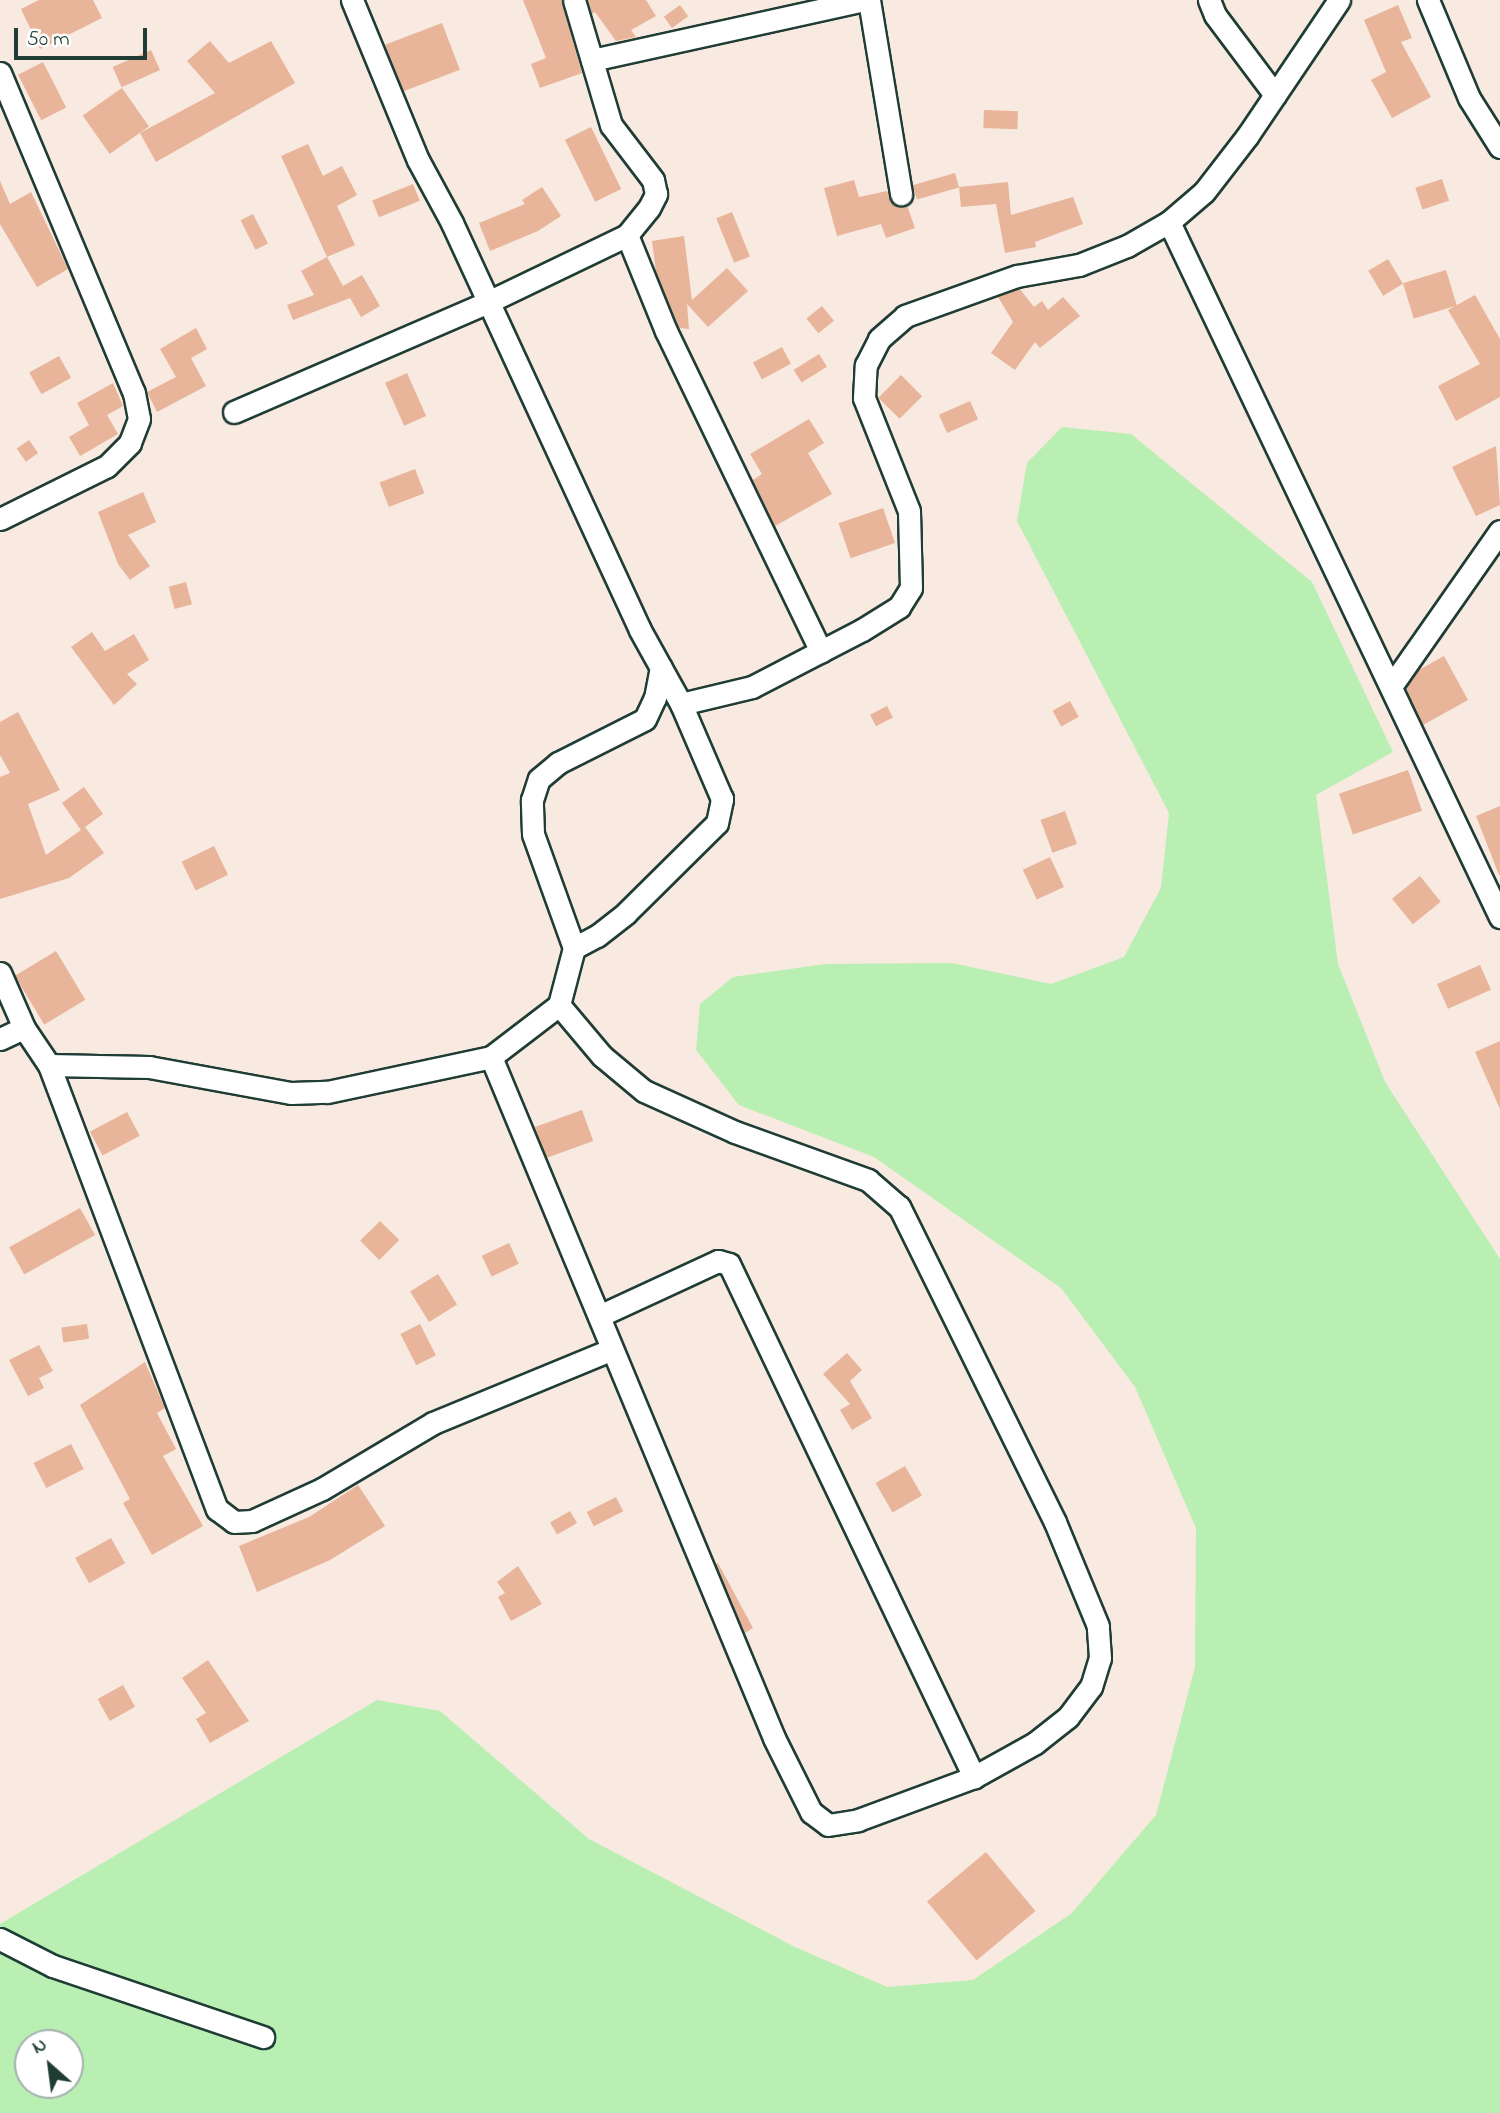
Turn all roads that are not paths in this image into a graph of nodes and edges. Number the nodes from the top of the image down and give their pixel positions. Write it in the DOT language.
graph roads {
  1 [pos="352,0"];
  2 [pos="573,0"];
  3 [pos="867,0"];
  4 [pos="1209,0"];
  5 [pos="1339,0"];
  6 [pos="1427,0"];
  7 [pos="592,60"];
  8 [pos="0,73"];
  9 [pos="1275,95"];
  10 [pos="1500,147"];
  11 [pos="901,194"];
  12 [pos="1169,222"];
  13 [pos="627,235"];
  14 [pos="486,303"];
  15 [pos="234,412"];
  16 [pos="0,519"];
  17 [pos="1499,537"];
  18 [pos="821,652"];
  19 [pos="661,667"];
  20 [pos="1392,685"];
  21 [pos="681,704"];
  22 [pos="1500,917"];
  23 [pos="574,947"];
  24 [pos="0,973"];
  25 [pos="559,1005"];
  26 [pos="24,1028"];
  27 [pos="0,1038"];
  28 [pos="491,1057"];
  29 [pos="49,1065"];
  30 [pos="598,1315"];
  31 [pos="610,1350"];
  32 [pos="974,1777"];
  33 [pos="0,1940"];
  34 [pos="263,2036"];
  1 -- 14 [label="street"];
  2 -- 7 [label="street"];
  3 -- 7 [label="street"];
  3 -- 11 [label="street"];
  4 -- 9 [label="street"];
  5 -- 9 [label="street"];
  6 -- 10 [label="street"];
  7 -- 13 [label="street"];
  8 -- 16 [label="street"];
  9 -- 12 [label="street"];
  12 -- 18 [label="street"];
  12 -- 20 [label="street"];
  13 -- 14 [label="street"];
  13 -- 18 [label="street"];
  14 -- 15 [label="street"];
  14 -- 19 [label="street"];
  17 -- 20 [label="street"];
  18 -- 21 [label="street"];
  19 -- 21 [label="street"];
  19 -- 23 [label="street"];
  20 -- 22 [label="street"];
  21 -- 23 [label="street"];
  23 -- 25 [label="street"];
  24 -- 26 [label="street"];
  25 -- 28 [label="street"];
  25 -- 32 [label="street"];
  26 -- 27 [label="street"];
  26 -- 29 [label="street"];
  28 -- 29 [label="street"];
  28 -- 30 [label="street"];
  29 -- 31 [label="street"];
  30 -- 31 [label="street"];
  30 -- 32 [label="street"];
  31 -- 32 [label="street"];
  33 -- 34 [label="street"];
}
